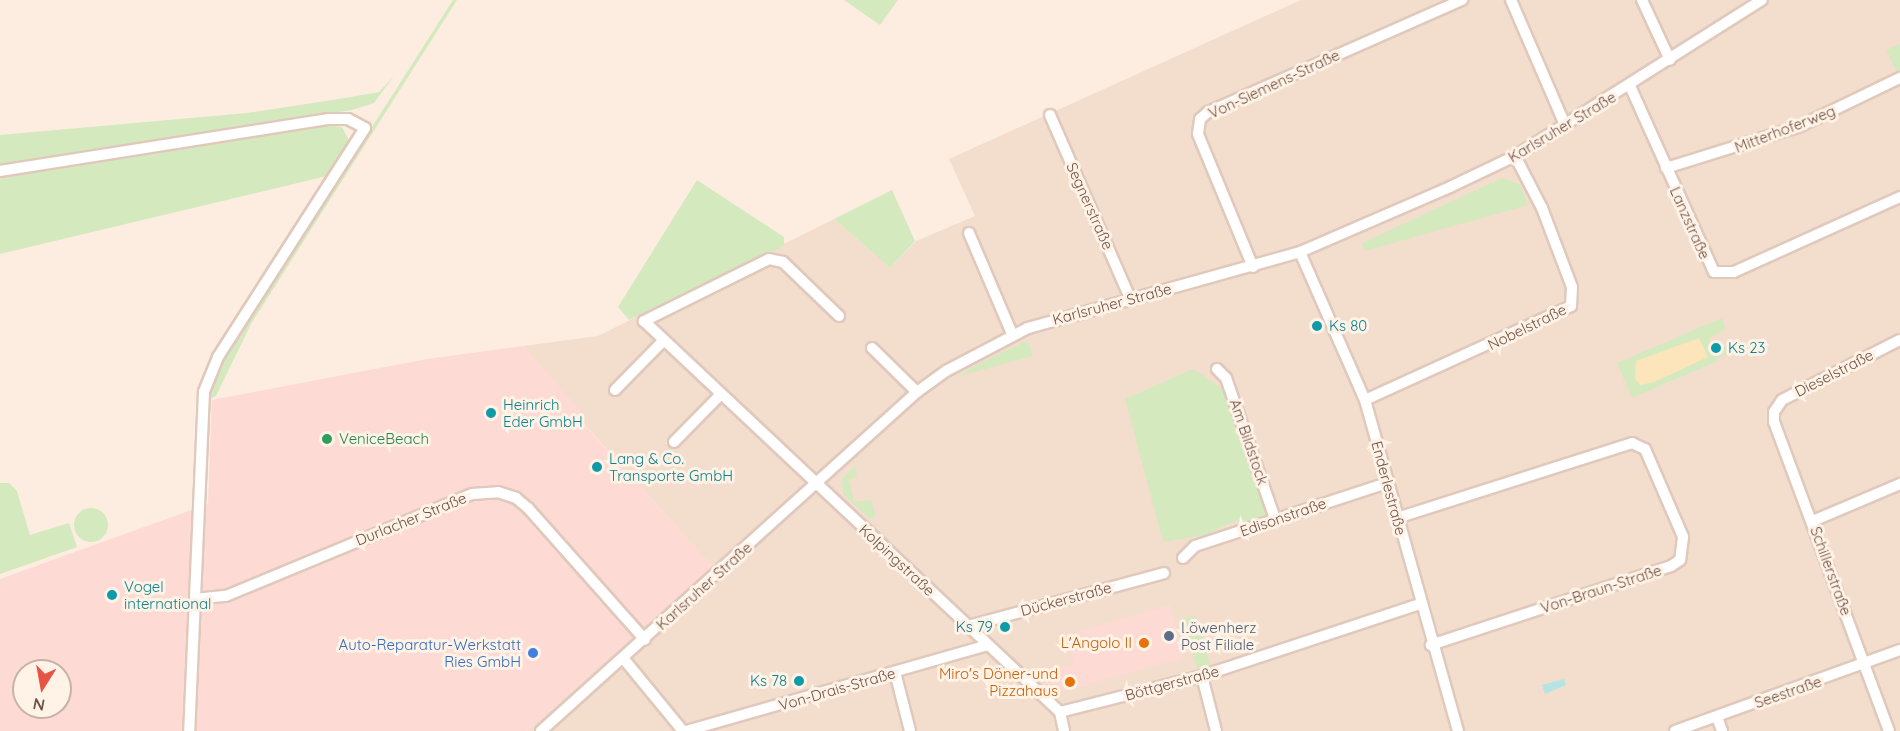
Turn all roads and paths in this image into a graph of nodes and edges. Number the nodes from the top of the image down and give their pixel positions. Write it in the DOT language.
graph roads {
  1 [pos="1462,0"];
  2 [pos="1511,0"];
  3 [pos="1642,0"];
  4 [pos="1762,0"];
  5 [pos="1670,60"];
  6 [pos="1900,78"];
  7 [pos="1630,86"];
  8 [pos="1050,115"];
  9 [pos="1565,125"];
  10 [pos="1515,156"];
  11 [pos="1666,168"];
  12 [pos="0,171"];
  13 [pos="1900,197"];
  14 [pos="969,233"];
  15 [pos="1300,252"];
  16 [pos="1253,267"];
  17 [pos="1130,298"];
  18 [pos="839,316"];
  19 [pos="1012,334"];
  20 [pos="664,340"];
  21 [pos="1900,340"];
  22 [pos="872,348"];
  23 [pos="1216,369"];
  24 [pos="615,390"];
  25 [pos="917,392"];
  26 [pos="721,394"];
  27 [pos="1365,400"];
  28 [pos="1774,412"];
  29 [pos="674,442"];
  30 [pos="1387,483"];
  31 [pos="816,484"];
  32 [pos="1900,484"];
  33 [pos="1397,518"];
  34 [pos="1275,519"];
  35 [pos="1814,521"];
  36 [pos="1183,558"];
  37 [pos="1164,573"];
  38 [pos="195,598"];
  39 [pos="1420,604"];
  40 [pos="968,626"];
  41 [pos="645,640"];
  42 [pos="987,645"];
  43 [pos="1431,645"];
  44 [pos="1900,650"];
  45 [pos="623,658"];
  46 [pos="1865,664"];
  47 [pos="895,672"];
  48 [pos="1202,676"];
  49 [pos="1060,712"];
  50 [pos="1717,717"];
  51 [pos="189,731"];
  52 [pos="541,731"];
  53 [pos="685,731"];
  54 [pos="910,731"];
  55 [pos="1064,731"];
  56 [pos="1216,731"];
  57 [pos="1458,731"];
  58 [pos="1675,731"];
  59 [pos="1722,731"];
  60 [pos="1889,731"];
  1 -- 16 [label="street, Von-Siemens-Straße"];
  2 -- 9 [label="street"];
  3 -- 5 [label="street"];
  4 -- 5 [label="street, Karlsruher Straße"];
  5 -- 7 [label="street, Karlsruher Straße"];
  6 -- 11 [label="street, Mitterhoferweg"];
  7 -- 9 [label="street, Karlsruher Straße"];
  7 -- 11 [label="street, Lanzstraße"];
  8 -- 17 [label="street, Segnerstraße"];
  9 -- 10 [label="street, Karlsruher Straße"];
  10 -- 15 [label="street, Karlsruher Straße"];
  10 -- 27 [label="street, Nobelstraße"];
  11 -- 13 [label="street, Lanzstraße"];
  12 -- 38 [label="street"];
  14 -- 19 [label="street"];
  15 -- 16 [label="street, Karlsruher Straße"];
  15 -- 27 [label="street, Enderlestraße"];
  16 -- 17 [label="street, Karlsruher Straße"];
  17 -- 19 [label="street, Karlsruher Straße"];
  18 -- 20 [label="street, Kolpingstraße"];
  19 -- 25 [label="street, Karlsruher Straße"];
  20 -- 24 [label="street"];
  20 -- 26 [label="street, Kolpingstraße"];
  21 -- 28 [label="street, Dieselstraße"];
  22 -- 25 [label="street"];
  23 -- 34 [label="street, Am Bildstock"];
  25 -- 31 [label="street, Karlsruher Straße"];
  26 -- 29 [label="street"];
  26 -- 31 [label="street, Kolpingstraße"];
  27 -- 30 [label="street, Enderlestraße"];
  28 -- 35 [label="street, Schillerstraße"];
  30 -- 33 [label="street, Enderlestraße"];
  30 -- 34 [label="street, Edisonstraße"];
  31 -- 40 [label="street, Kolpingstraße"];
  31 -- 41 [label="street, Karlsruher Straße"];
  32 -- 35 [label="street"];
  33 -- 39 [label="street, Enderlestraße"];
  33 -- 43 [label="street, Von-Braun-Straße"];
  34 -- 36 [label="street, Edisonstraße"];
  35 -- 46 [label="street, Schillerstraße"];
  37 -- 40 [label="street, Dückerstraße"];
  38 -- 41 [label="street, Durlacher Straße"];
  38 -- 51 [label="street"];
  39 -- 43 [label="street, Enderlestraße"];
  39 -- 48 [label="street, Böttgerstraße"];
  40 -- 42 [label="street, Kolpingstraße"];
  41 -- 45 [label="street, Karlsruher Straße"];
  42 -- 47 [label="street, Von-Drais-Straße"];
  42 -- 49 [label="street, Kolpingstraße"];
  43 -- 57 [label="street, Enderlestraße"];
  44 -- 46 [label="street, Seestraße"];
  45 -- 52 [label="street, Karlsruher Straße"];
  45 -- 53 [label="street"];
  46 -- 50 [label="street, Seestraße"];
  46 -- 60 [label="street, Schillerstraße"];
  47 -- 53 [label="street, Von-Drais-Straße"];
  47 -- 54 [label="street"];
  48 -- 49 [label="street, Böttgerstraße"];
  48 -- 56 [label="street"];
  49 -- 55 [label="street"];
  50 -- 58 [label="street, Seestraße"];
  50 -- 59 [label="street"];
}
